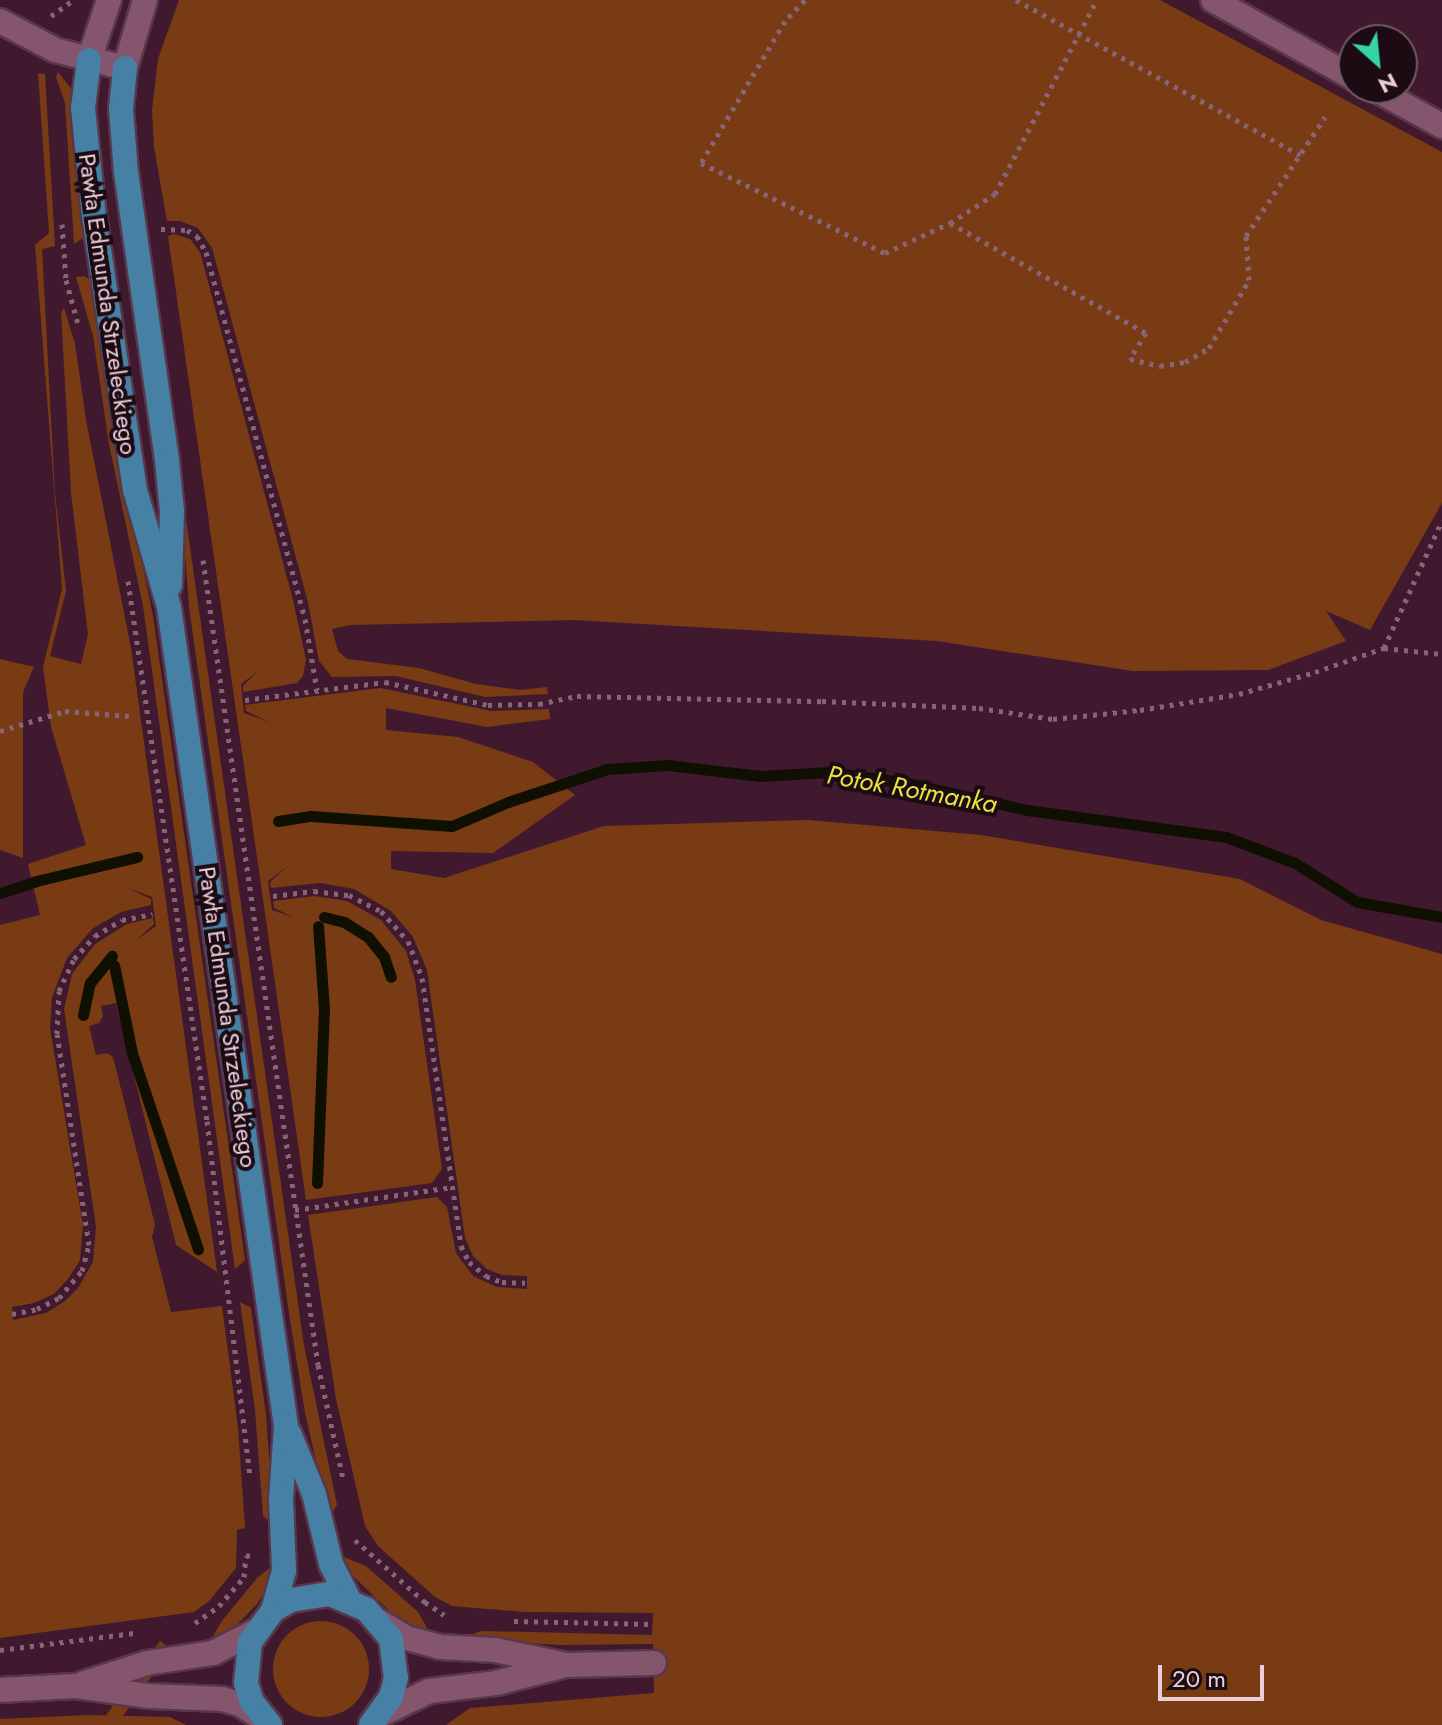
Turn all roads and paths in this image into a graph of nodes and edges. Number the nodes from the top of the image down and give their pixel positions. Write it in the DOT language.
graph roads {
  1 [pos="73,0"];
  2 [pos="109,0"];
  3 [pos="145,0"];
  4 [pos="805,0"];
  5 [pos="1016,0"];
  6 [pos="1097,0"];
  7 [pos="1213,0"];
  8 [pos="53,15"];
  9 [pos="0,21"];
  10 [pos="1078,34"];
  11 [pos="89,60"];
  12 [pos="125,68"];
  13 [pos="1338,69"];
  14 [pos="1402,104"];
  15 [pos="1325,117"];
  16 [pos="1442,126"];
  17 [pos="1300,155"];
  18 [pos="62,214"];
  19 [pos="155,221"];
  20 [pos="950,223"];
  21 [pos="80,329"];
  22 [pos="1442,521"];
  23 [pos="203,558"];
  24 [pos="125,570"];
  25 [pos="169,607"];
  26 [pos="1384,648"];
  27 [pos="1442,654"];
  28 [pos="317,690"];
  29 [pos="245,700"];
  30 [pos="129,716"];
  31 [pos="0,731"];
  32 [pos="273,896"];
  33 [pos="152,914"];
  34 [pos="452,1187"];
  35 [pos="295,1210"];
  36 [pos="525,1283"];
  37 [pos="12,1314"];
  38 [pos="286,1426"];
  39 [pos="251,1484"];
  40 [pos="344,1486"];
  41 [pos="354,1529"];
  42 [pos="358,1539"];
  43 [pos="256,1540"];
  44 [pos="258,1554"];
  45 [pos="349,1599"];
  46 [pos="273,1610"];
  47 [pos="380,1622"];
  48 [pos="256,1631"];
  49 [pos="654,1663"];
  50 [pos="566,1665"];
  51 [pos="76,1686"];
  52 [pos="0,1690"];
  53 [pos="376,1720"];
  54 [pos="267,1722"];
  1 -- 8 [label="path"];
  2 -- 11 [label="street, Pawła Edmunda Strzeleckiego"];
  3 -- 12 [label="street, Pawła Edmunda Strzeleckiego"];
  4 -- 20 [label="path"];
  5 -- 10 [label="path"];
  6 -- 10 [label="path"];
  7 -- 13 [label="street"];
  9 -- 11 [label="street"];
  10 -- 17 [label="path"];
  10 -- 20 [label="path"];
  11 -- 12 [label="street"];
  11 -- 25 [label="main road, Pawła Edmunda Strzeleckiego"];
  12 -- 25 [label="main road, Pawła Edmunda Strzeleckiego"];
  14 -- 16 [label="street"];
  15 -- 17 [label="path"];
  17 -- 20 [label="path"];
  18 -- 21 [label="path"];
  19 -- 28 [label="path"];
  22 -- 26 [label="path"];
  23 -- 35 [label="path"];
  24 -- 39 [label="path"];
  25 -- 38 [label="main road, Pawła Edmunda Strzeleckiego"];
  26 -- 27 [label="path"];
  26 -- 28 [label="path"];
  28 -- 29 [label="path"];
  30 -- 31 [label="path"];
  32 -- 34 [label="path"];
  33 -- 37 [label="path"];
  34 -- 35 [label="path"];
  34 -- 36 [label="path"];
  35 -- 40 [label="path"];
  38 -- 45 [label="main road, Pawła Edmunda Strzeleckiego"];
  38 -- 46 [label="main road, Pawła Edmunda Strzeleckiego"];
  41 -- 42 [label="path"];
  43 -- 44 [label="path"];
  45 -- 46 [label="main road"];
  45 -- 47 [label="main road"];
  46 -- 48 [label="main road"];
  47 -- 50 [label="street"];
  47 -- 53 [label="main road"];
  48 -- 51 [label="street"];
  48 -- 54 [label="main road"];
  49 -- 50 [label="street"];
  50 -- 53 [label="street"];
  51 -- 52 [label="street"];
  51 -- 54 [label="street"];
}
